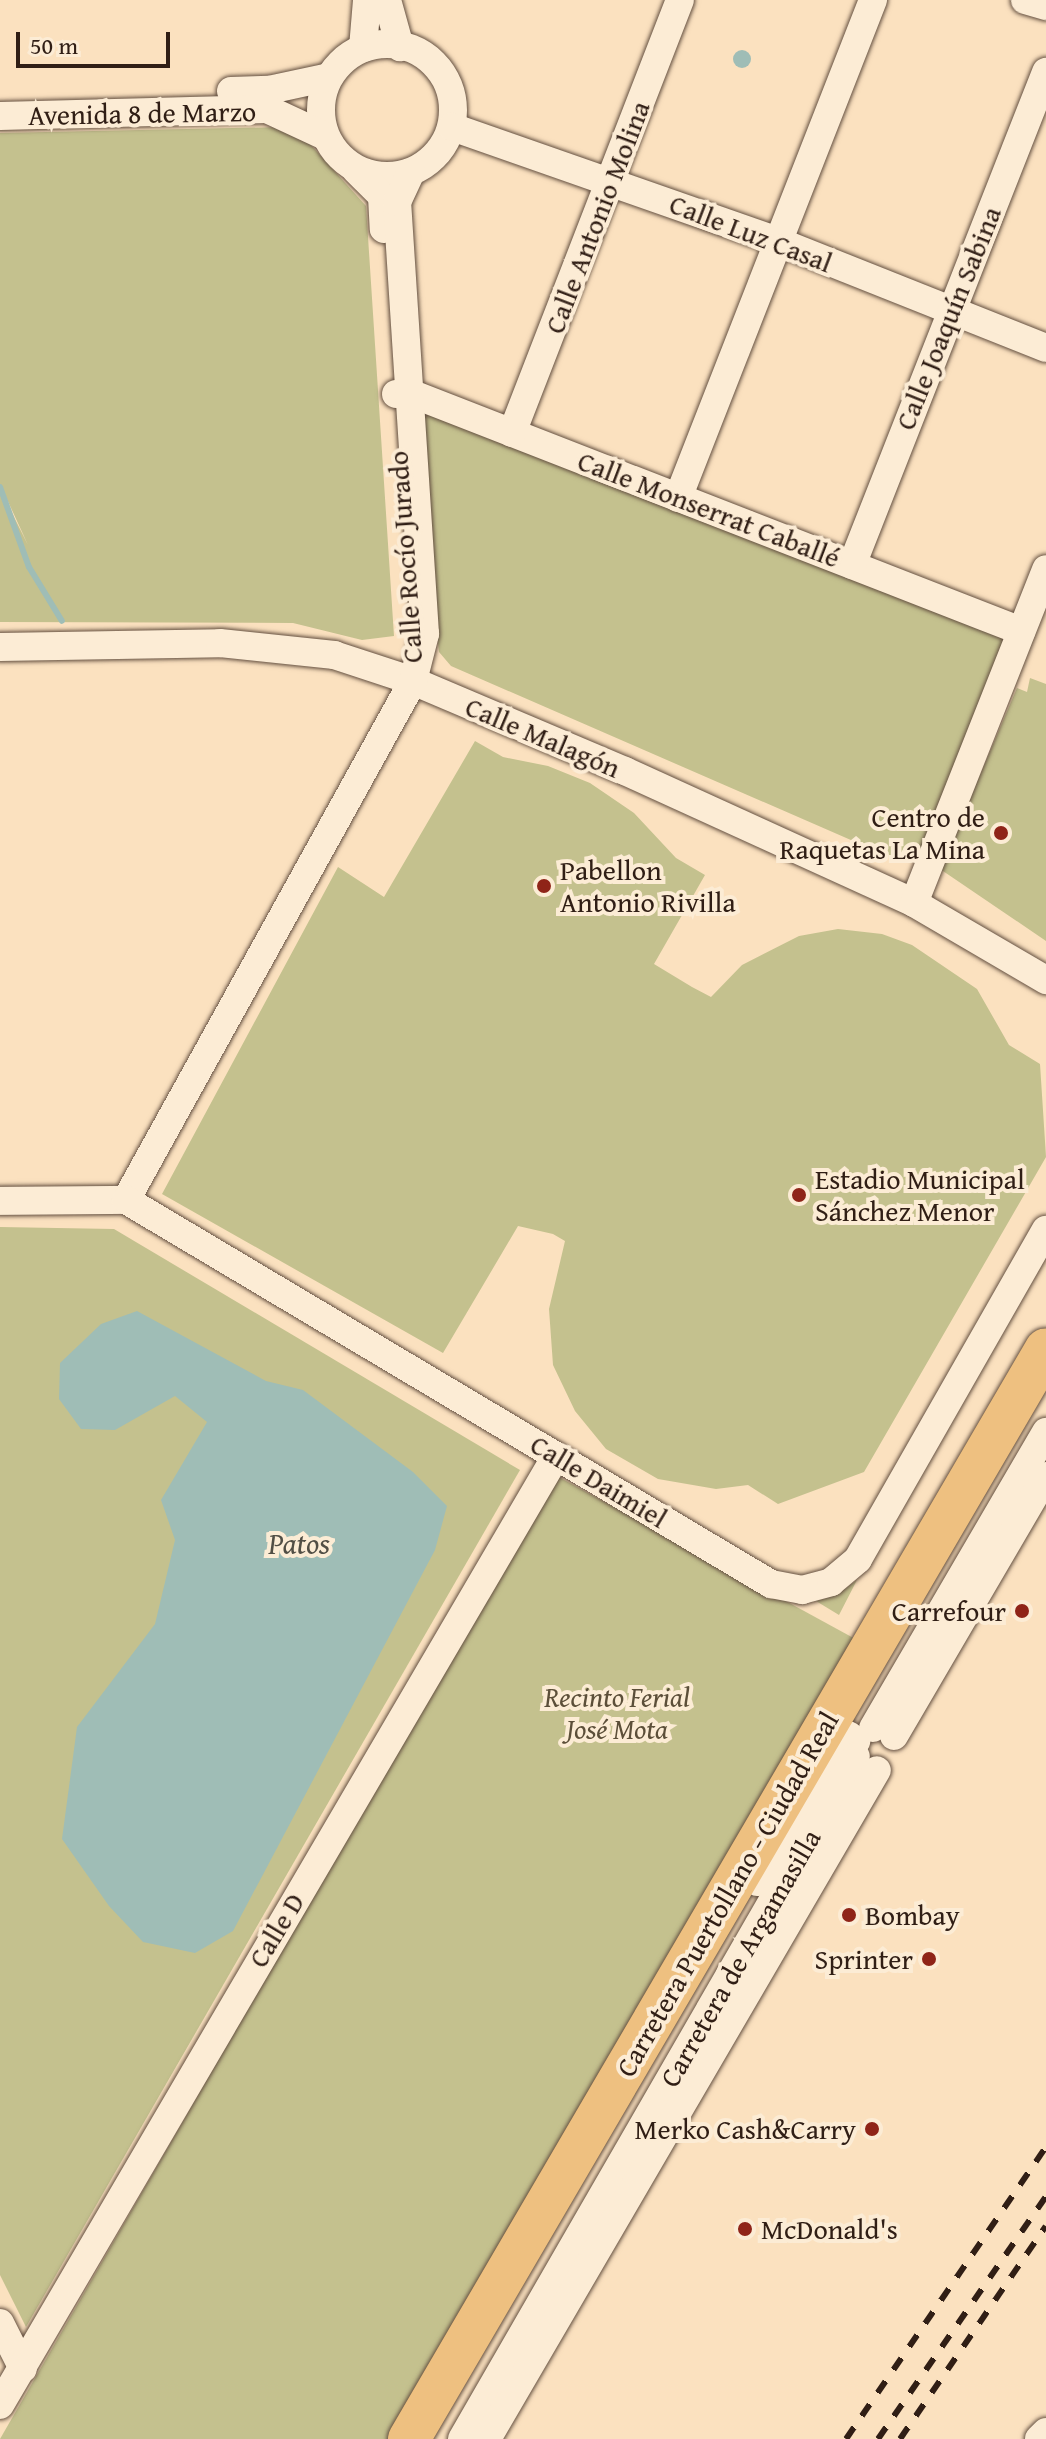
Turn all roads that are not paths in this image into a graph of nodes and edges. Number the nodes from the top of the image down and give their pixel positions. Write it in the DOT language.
graph roads {
  1 [pos="367,0"];
  2 [pos="387,0"];
  3 [pos="680,0"];
  4 [pos="873,0"];
  5 [pos="1025,0"];
  6 [pos="1046,6"];
  7 [pos="400,47"];
  8 [pos="363,48"];
  9 [pos="1046,72"];
  10 [pos="329,77"];
  11 [pos="0,97"];
  12 [pos="0,116"];
  13 [pos="452,127"];
  14 [pos="325,136"];
  15 [pos="356,170"];
  16 [pos="411,172"];
  17 [pos="611,180"];
  18 [pos="777,241"];
  19 [pos="950,312"];
  20 [pos="1046,348"];
  21 [pos="403,394"];
  22 [pos="512,433"];
  23 [pos="678,498"];
  24 [pos="852,565"];
  25 [pos="1046,569"];
  26 [pos="1021,631"];
  27 [pos="0,647"];
  28 [pos="413,681"];
  29 [pos="914,903"];
  30 [pos="1046,980"];
  31 [pos="126,1200"];
  32 [pos="0,1201"];
  33 [pos="1046,1230"];
  34 [pos="1046,1349"];
  35 [pos="1046,1432"];
  36 [pos="556,1456"];
  37 [pos="1046,1476"];
  38 [pos="871,1746"];
  39 [pos="837,1815"];
  40 [pos="705,1931"];
  41 [pos="0,2323"];
  42 [pos="23,2369"];
  43 [pos="0,2405"];
  44 [pos="1046,2432"];
  45 [pos="409,2439"];
  46 [pos="462,2439"];
  47 [pos="487,2439"];
  48 [pos="1039,2439"];
  1 -- 8 [label="street"];
  2 -- 7 [label="street"];
  3 -- 17 [label="street, Calle Antonio Molina"];
  4 -- 18 [label="street"];
  5 -- 6 [label="street"];
  7 -- 8 [label="street"];
  7 -- 13 [label="street"];
  8 -- 10 [label="street"];
  9 -- 19 [label="street, Calle Joaquín Sabina"];
  10 -- 11 [label="street, Avenida 8 de Marzo"];
  10 -- 14 [label="street"];
  12 -- 14 [label="street, Avenida 8 de Marzo"];
  13 -- 16 [label="street"];
  13 -- 17 [label="street, Calle Luz Casal"];
  14 -- 15 [label="street"];
  15 -- 16 [label="street"];
  15 -- 21 [label="street, Calle Rocío Jurado"];
  16 -- 21 [label="street, Calle Rocío Jurado"];
  17 -- 18 [label="street, Calle Luz Casal"];
  17 -- 22 [label="street, Calle Antonio Molina"];
  18 -- 19 [label="street, Calle Luz Casal"];
  18 -- 23 [label="street"];
  19 -- 20 [label="street, Calle Luz Casal"];
  19 -- 24 [label="street, Calle Joaquín Sabina"];
  21 -- 22 [label="street, Calle Monserrat Caballé"];
  21 -- 28 [label="street, Calle Rocío Jurado"];
  22 -- 23 [label="street, Calle Monserrat Caballé"];
  23 -- 24 [label="street, Calle Monserrat Caballé"];
  24 -- 26 [label="street, Calle Monserrat Caballé"];
  25 -- 26 [label="street"];
  26 -- 29 [label="street"];
  27 -- 28 [label="street, Calle Malagón"];
  28 -- 29 [label="street, Calle Malagón"];
  28 -- 31 [label="street"];
  29 -- 30 [label="street, Calle Malagón"];
  31 -- 32 [label="street"];
  31 -- 36 [label="street, Calle Daimiel"];
  33 -- 36 [label="street, Calle Daimiel"];
  34 -- 40 [label="highway, Carretera Puertollano - Ciudad Real"];
  35 -- 38 [label="street, Carretera de Argamasilla"];
  36 -- 42 [label="street, Calle D"];
  37 -- 38 [label="street, Carretera de Argamasilla"];
  38 -- 39 [label="street, Carretera de Argamasilla"];
  38 -- 40 [label="street, Carretera de Argamasilla"];
  39 -- 46 [label="street, Carretera de Argamasilla"];
  39 -- 47 [label="street, Carretera de Argamasilla"];
  40 -- 45 [label="highway, Carretera Puertollano - Ciudad Real"];
  41 -- 42 [label="street"];
  42 -- 43 [label="street, Calle D"];
  44 -- 48 [label="street"];
}
